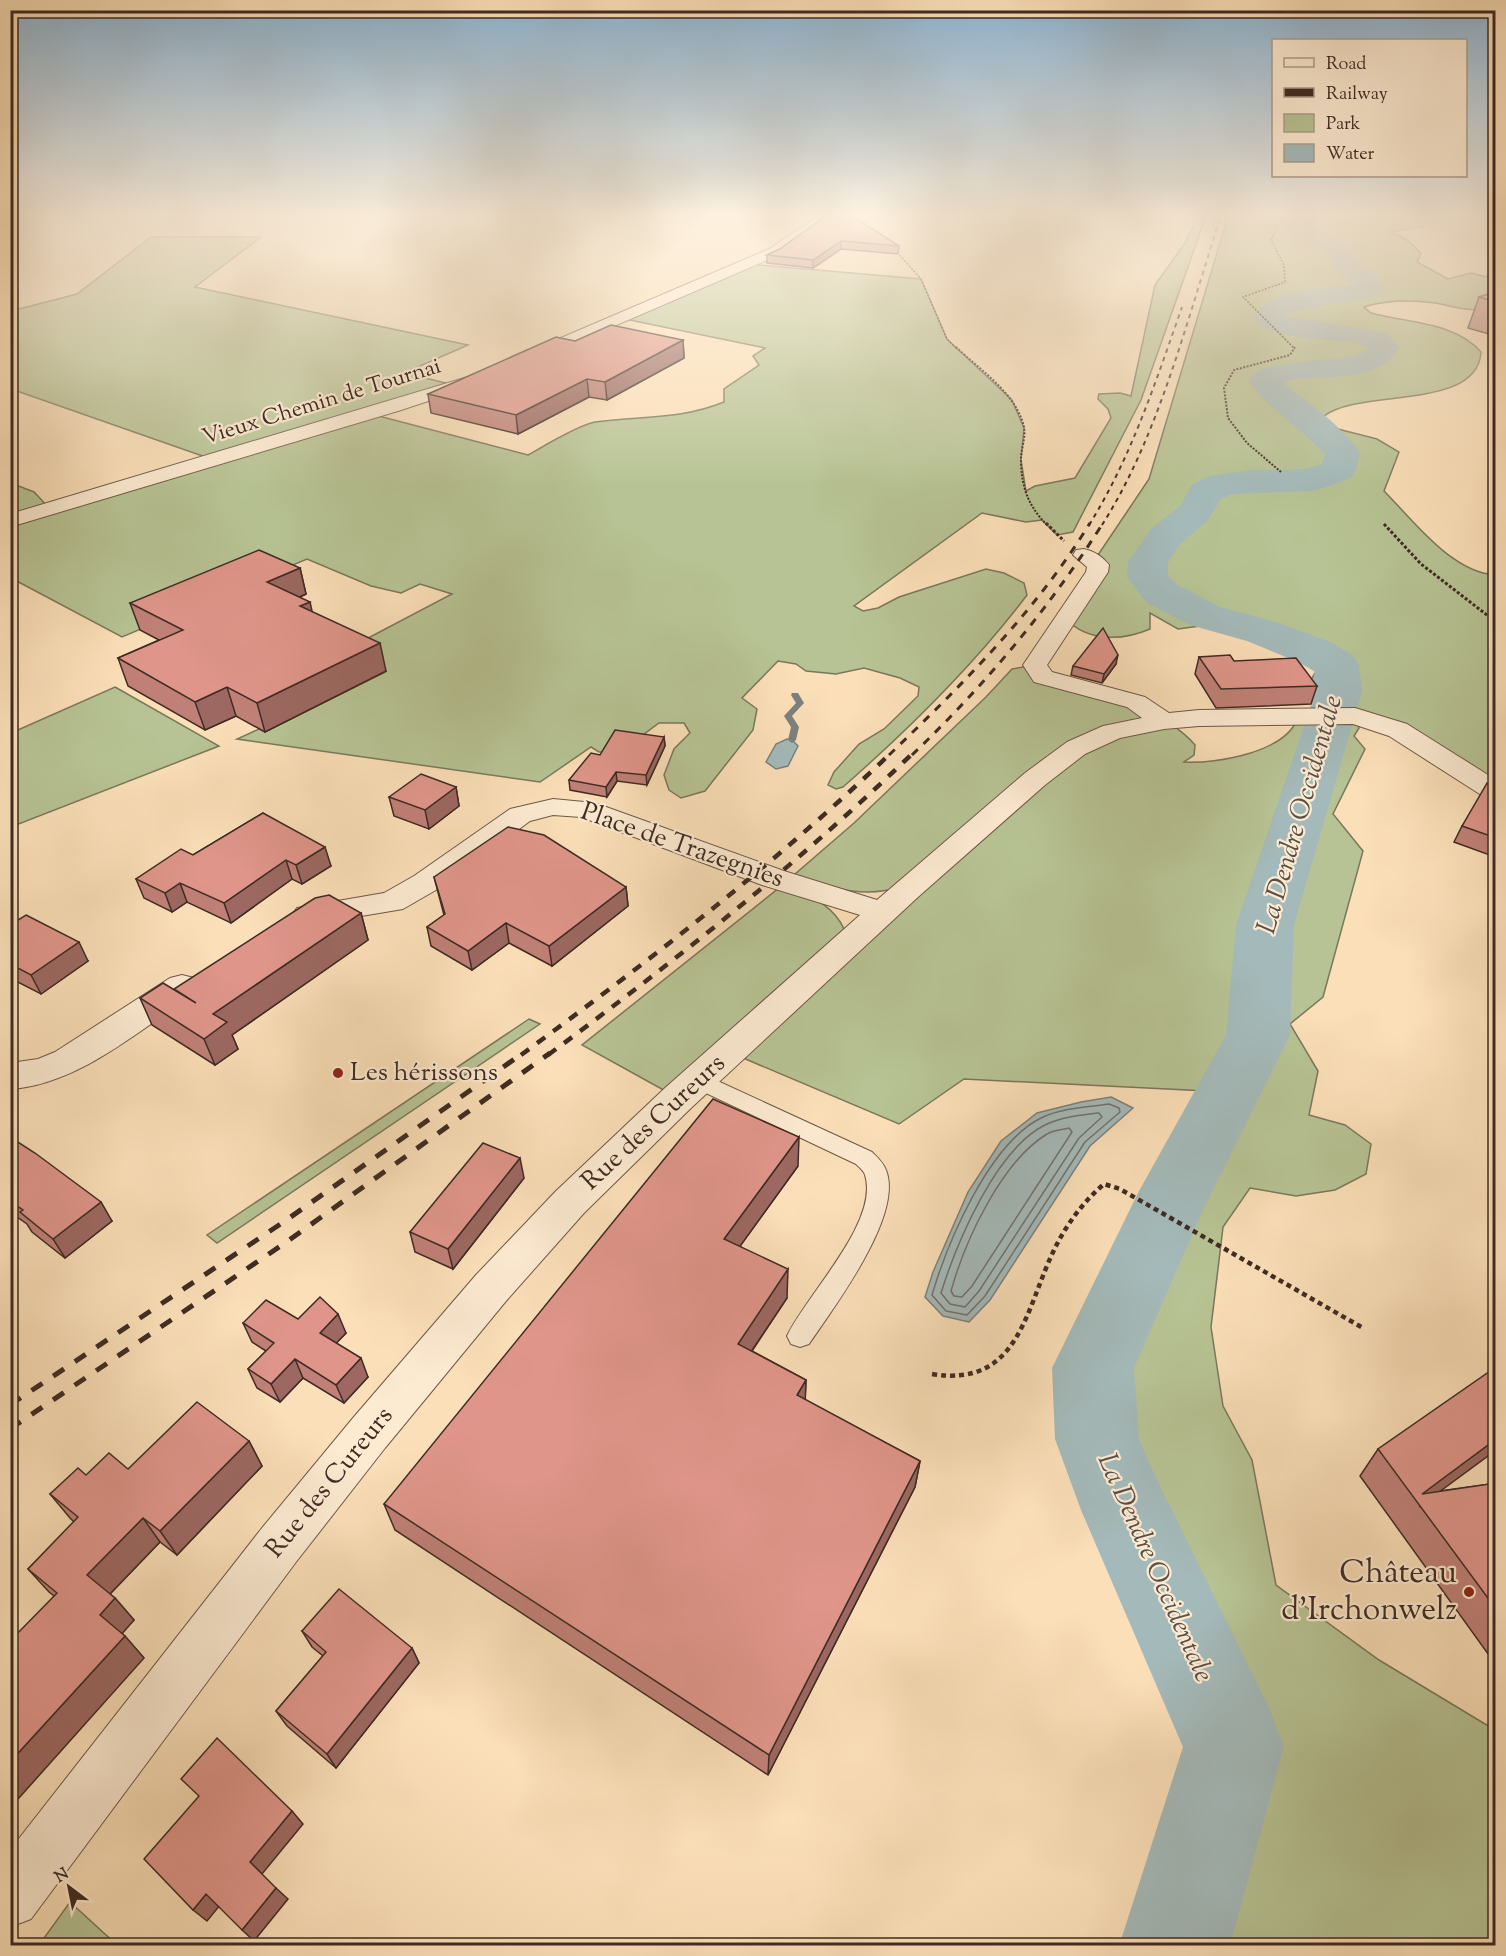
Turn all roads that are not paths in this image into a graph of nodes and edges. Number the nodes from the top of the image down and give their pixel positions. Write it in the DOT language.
graph roads {
  1 [pos="653,304"];
  2 [pos="507,366"];
  3 [pos="487,374"];
  4 [pos="10,521"];
  5 [pos="1084,555"];
  6 [pos="1164,721"];
  7 [pos="1496,792"];
  8 [pos="883,912"];
  9 [pos="281,924"];
  10 [pos="208,970"];
  11 [pos="10,1076"];
  12 [pos="698,1080"];
  13 [pos="800,1336"];
  14 [pos="10,1898"];
  1 -- 2 [label="street"];
  3 -- 4 [label="street, Vieux Chemin de Tournai"];
  5 -- 6 [label="street"];
  6 -- 7 [label="street, Rue des Cureurs"];
  6 -- 8 [label="street, Rue des Cureurs"];
  8 -- 9 [label="street, Place de Trazegnies"];
  8 -- 12 [label="street, Rue des Cureurs"];
  10 -- 11 [label="street"];
  12 -- 13 [label="lane"];
  12 -- 14 [label="street, Rue des Cureurs"];
}
